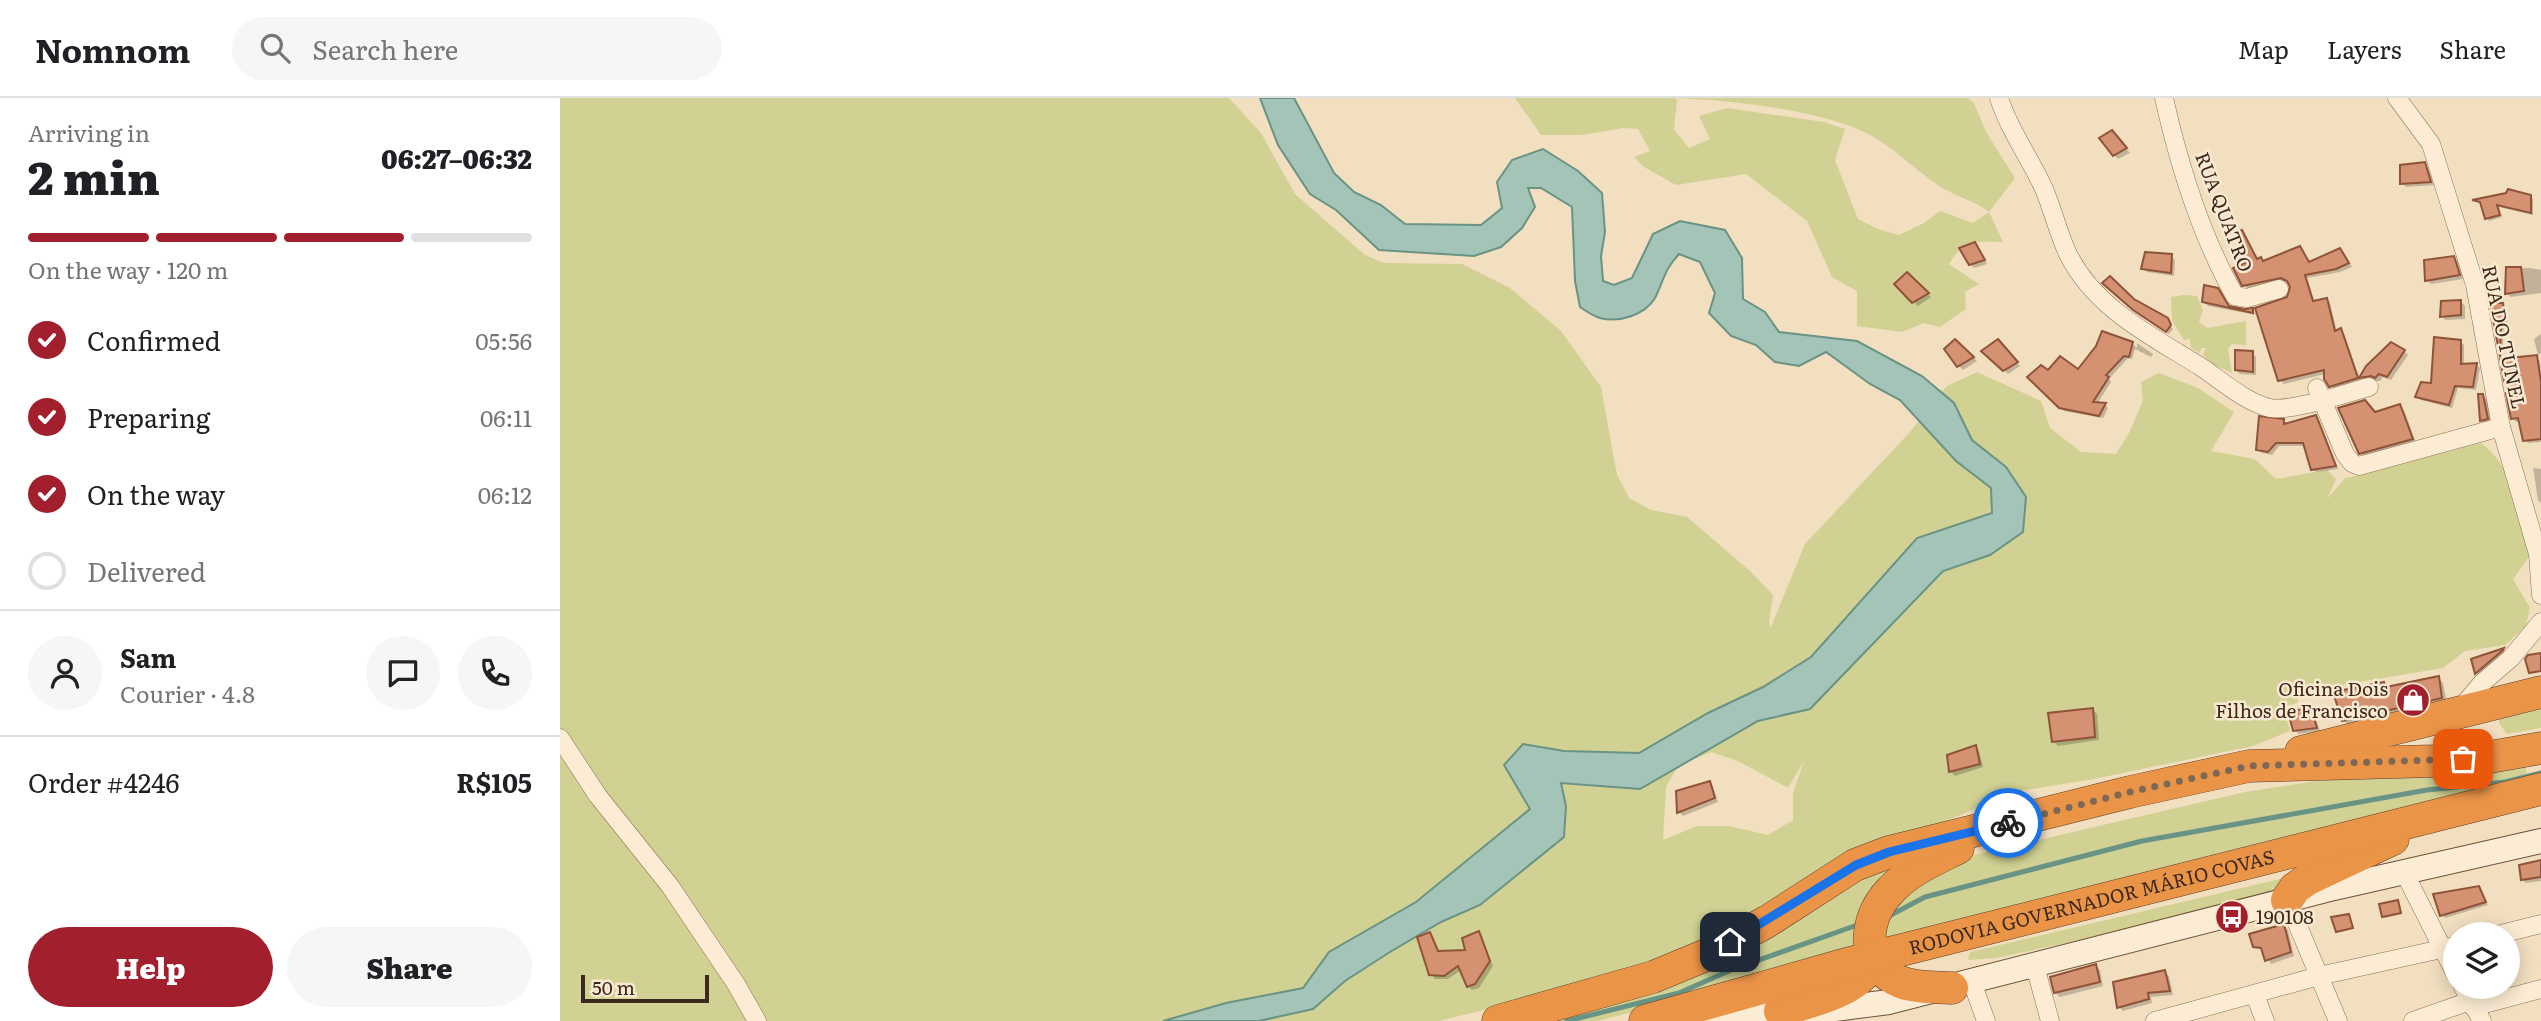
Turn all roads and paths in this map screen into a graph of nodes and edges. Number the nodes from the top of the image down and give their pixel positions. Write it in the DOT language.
graph roads {
  1 [pos="1999,98"];
  2 [pos="2164,98"];
  3 [pos="2398,98"];
  4 [pos="2279,289"];
  5 [pos="2369,387"];
  6 [pos="2320,394"];
  7 [pos="2501,427"];
  8 [pos="2541,595"];
  9 [pos="2541,622"];
  10 [pos="2482,683"];
  11 [pos="2541,692"];
  12 [pos="2509,699"];
  13 [pos="2457,712"];
  14 [pos="560,738"];
  15 [pos="2541,748"];
  16 [pos="2249,766"];
  17 [pos="2541,789"];
  18 [pos="2440,814"];
  19 [pos="2006,823"];
  20 [pos="2541,841"];
  21 [pos="2404,872"];
  22 [pos="2287,900"];
  23 [pos="2541,924"];
  24 [pos="2520,929"];
  25 [pos="2443,938"];
  26 [pos="2443,949"];
  27 [pos="1874,956"];
  28 [pos="2035,966"];
  29 [pos="2319,976"];
  30 [pos="1962,985"];
  31 [pos="2541,989"];
  32 [pos="2255,995"];
  33 [pos="2472,1004"];
  34 [pos="1680,1012"];
  35 [pos="1764,1016"];
  36 [pos="1816,1016"];
  37 [pos="2192,1017"];
  38 [pos="757,1021"];
  39 [pos="1498,1021"];
  40 [pos="1645,1021"];
  41 [pos="1986,1021"];
  42 [pos="2050,1021"];
  43 [pos="2155,1021"];
  44 [pos="2265,1021"];
  45 [pos="2338,1021"];
  46 [pos="2413,1021"];
  1 -- 6 [label="street"];
  2 -- 4 [label="street, RUA QUATRO"];
  3 -- 7 [label="street, RUA DO TUNEL"];
  5 -- 6 [label="street"];
  6 -- 7 [label="street"];
  7 -- 8 [label="street, RUA DO TUNEL"];
  9 -- 10 [label="street"];
  10 -- 12 [label="street"];
  10 -- 13 [label="street"];
  11 -- 12 [label="highway"];
  12 -- 13 [label="highway"];
  13 -- 16 [label="highway"];
  14 -- 38 [label="street"];
  15 -- 16 [label="highway"];
  16 -- 19 [label="highway"];
  17 -- 18 [label="highway, RODOVIA GOVERNADOR MÁRIO COVAS"];
  18 -- 22 [label="highway"];
  18 -- 27 [label="highway, RODOVIA GOVERNADOR MÁRIO COVAS"];
  19 -- 27 [label="highway"];
  19 -- 39 [label="highway"];
  20 -- 21 [label="main road"];
  21 -- 22 [label="main road"];
  21 -- 25 [label="street"];
  22 -- 28 [label="main road"];
  22 -- 29 [label="street"];
  23 -- 24 [label="street"];
  26 -- 29 [label="street"];
  27 -- 30 [label="highway"];
  27 -- 34 [label="highway, RODOVIA GOVERNADOR MÁRIO COVAS"];
  27 -- 35 [label="highway"];
  28 -- 30 [label="main road"];
  28 -- 42 [label="street"];
  29 -- 32 [label="street"];
  29 -- 45 [label="street"];
  30 -- 36 [label="main road"];
  30 -- 41 [label="street"];
  31 -- 33 [label="street"];
  32 -- 37 [label="street"];
  32 -- 44 [label="street"];
  33 -- 46 [label="street"];
  34 -- 35 [label="main road"];
  34 -- 40 [label="highway, RODOVIA GOVERNADOR MÁRIO COVAS"];
  35 -- 36 [label="main road"];
  37 -- 43 [label="street"];
}
